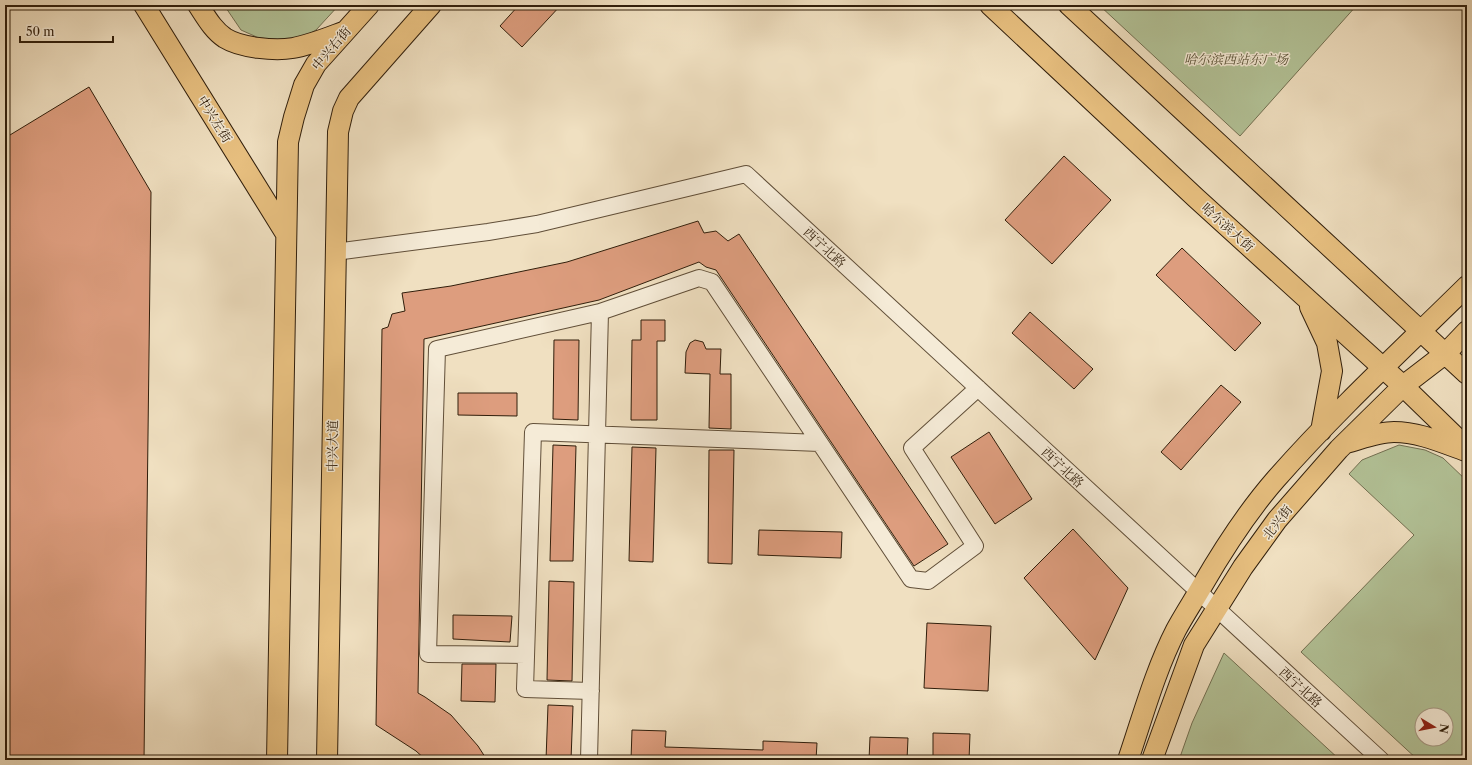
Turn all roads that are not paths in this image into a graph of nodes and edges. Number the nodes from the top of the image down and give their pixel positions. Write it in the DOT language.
graph roads {
  1 [pos="144,5"];
  2 [pos="198,5"];
  3 [pos="369,5"];
  4 [pos="431,5"];
  5 [pos="990,5"];
  6 [pos="1069,5"];
  7 [pos="345,32"];
  8 [pos="286,234"];
  9 [pos="335,252"];
  10 [pos="1467,286"];
  11 [pos="1307,299"];
  12 [pos="600,312"];
  13 [pos="1422,330"];
  14 [pos="1467,332"];
  15 [pos="1446,353"];
  16 [pos="1382,367"];
  17 [pos="1467,374"];
  18 [pos="1403,386"];
  19 [pos="978,388"];
  20 [pos="1321,430"];
  21 [pos="597,434"];
  22 [pos="820,443"];
  23 [pos="1346,443"];
  24 [pos="1467,448"];
  25 [pos="1467,452"];
  26 [pos="1198,593"];
  27 [pos="1216,609"];
  28 [pos="526,655"];
  29 [pos="591,691"];
  30 [pos="277,760"];
  31 [pos="327,760"];
  32 [pos="589,760"];
  33 [pos="1128,760"];
  34 [pos="1152,760"];
  35 [pos="1381,760"];
  1 -- 8 [label="main road, 中兴左街"];
  2 -- 7 [label="main road"];
  3 -- 7 [label="main road, 中兴右街"];
  4 -- 9 [label="main road, 中兴大道"];
  5 -- 11 [label="main road, 哈尔滨大街"];
  6 -- 13 [label="main road"];
  7 -- 8 [label="main road, 中兴右街"];
  8 -- 30 [label="main road"];
  9 -- 19 [label="street, 西宁北路"];
  9 -- 31 [label="main road, 中兴大道"];
  10 -- 13 [label="main road, 北兴街"];
  11 -- 16 [label="main road, 哈尔滨大街"];
  11 -- 20 [label="main road"];
  12 -- 21 [label="street"];
  12 -- 22 [label="street"];
  12 -- 28 [label="street"];
  13 -- 15 [label="main road"];
  13 -- 16 [label="main road, 北兴街"];
  14 -- 15 [label="main road, 北兴街"];
  15 -- 17 [label="main road"];
  15 -- 18 [label="main road, 北兴街"];
  16 -- 18 [label="main road, 哈尔滨大街"];
  16 -- 20 [label="main road, 北兴街"];
  18 -- 23 [label="main road, 北兴街"];
  18 -- 24 [label="main road, 哈尔滨大街"];
  19 -- 22 [label="street"];
  19 -- 26 [label="street, 西宁北路"];
  20 -- 26 [label="main road, 北兴街"];
  21 -- 22 [label="street"];
  21 -- 28 [label="street"];
  21 -- 29 [label="street"];
  23 -- 25 [label="main road"];
  23 -- 27 [label="main road, 北兴街"];
  26 -- 27 [label="street, 西宁北路"];
  26 -- 33 [label="main road, 北兴街"];
  27 -- 34 [label="main road, 北兴街"];
  27 -- 35 [label="street, 西宁北路"];
  28 -- 29 [label="street"];
  29 -- 32 [label="street"];
}
